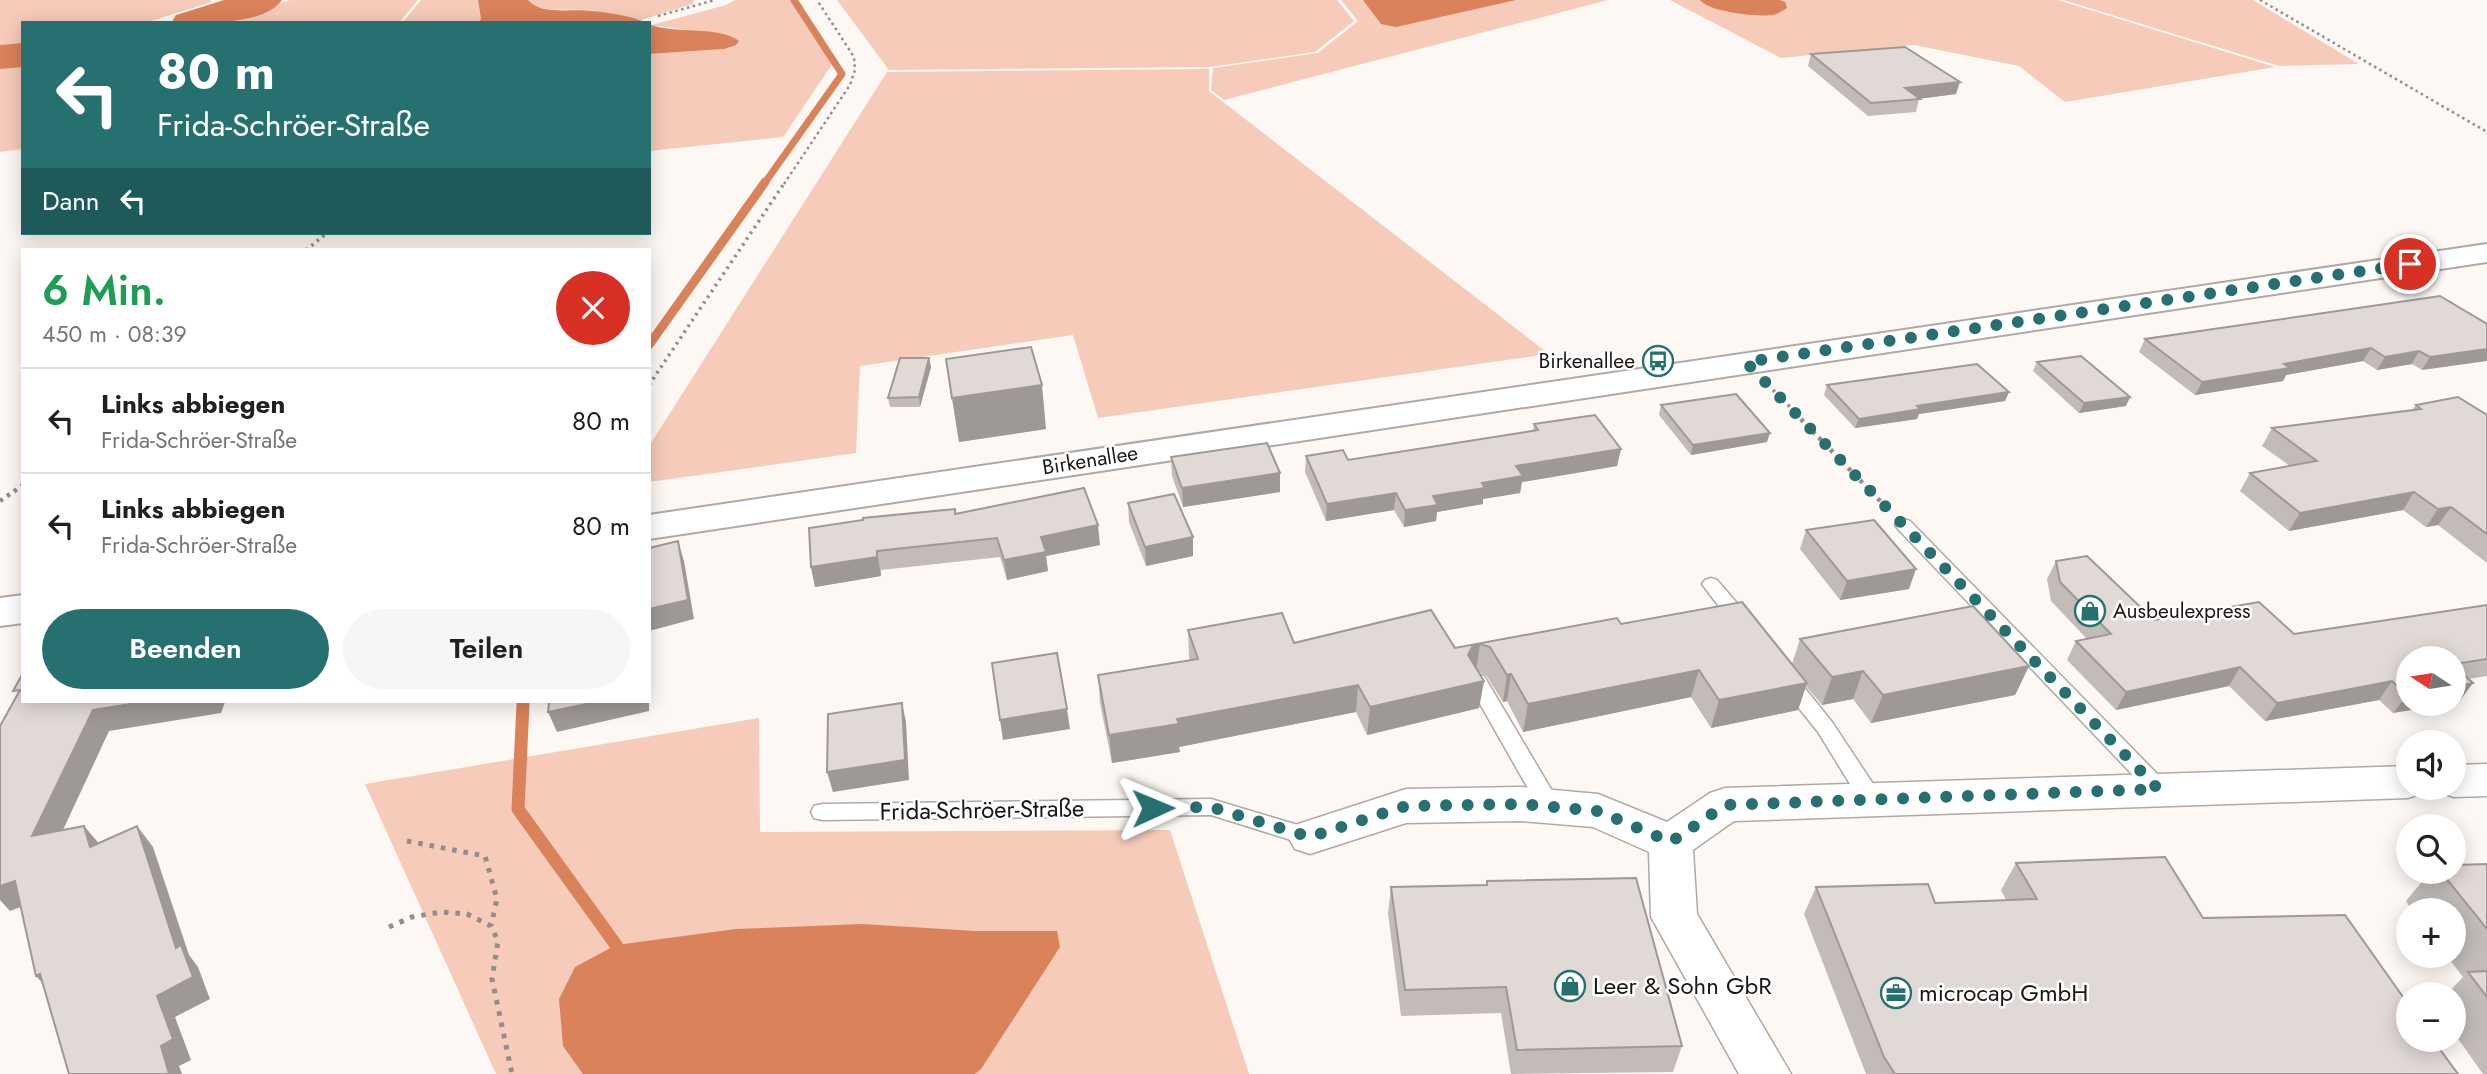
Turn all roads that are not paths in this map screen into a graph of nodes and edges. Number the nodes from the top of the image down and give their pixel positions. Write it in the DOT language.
graph roads {
  1 [pos="2487,253"];
  2 [pos="1904,525"];
  3 [pos="651,527"];
  4 [pos="1711,584"];
  5 [pos="21,609"];
  6 [pos="0,612"];
  7 [pos="1752,635"];
  8 [pos="1776,666"];
  9 [pos="1477,681"];
  10 [pos="2487,780"];
  11 [pos="2466,781"];
  12 [pos="2396,782"];
  13 [pos="2158,789"];
  14 [pos="1871,799"];
  15 [pos="1549,807"];
  16 [pos="822,812"];
  17 [pos="1310,837"];
  18 [pos="1671,842"];
  19 [pos="1766,1074"];
  1 -- 3 [label="street, Birkenallee"];
  2 -- 13 [label="lane"];
  4 -- 7 [label="lane"];
  5 -- 6 [label="street"];
  8 -- 14 [label="lane"];
  9 -- 15 [label="lane"];
  10 -- 11 [label="street"];
  12 -- 13 [label="street"];
  13 -- 14 [label="street"];
  14 -- 18 [label="street"];
  15 -- 17 [label="street, Frida-Schröer-Straße"];
  15 -- 18 [label="street, Frida-Schröer-Straße"];
  16 -- 17 [label="lane, Frida-Schröer-Straße"];
  18 -- 19 [label="street"];
}
